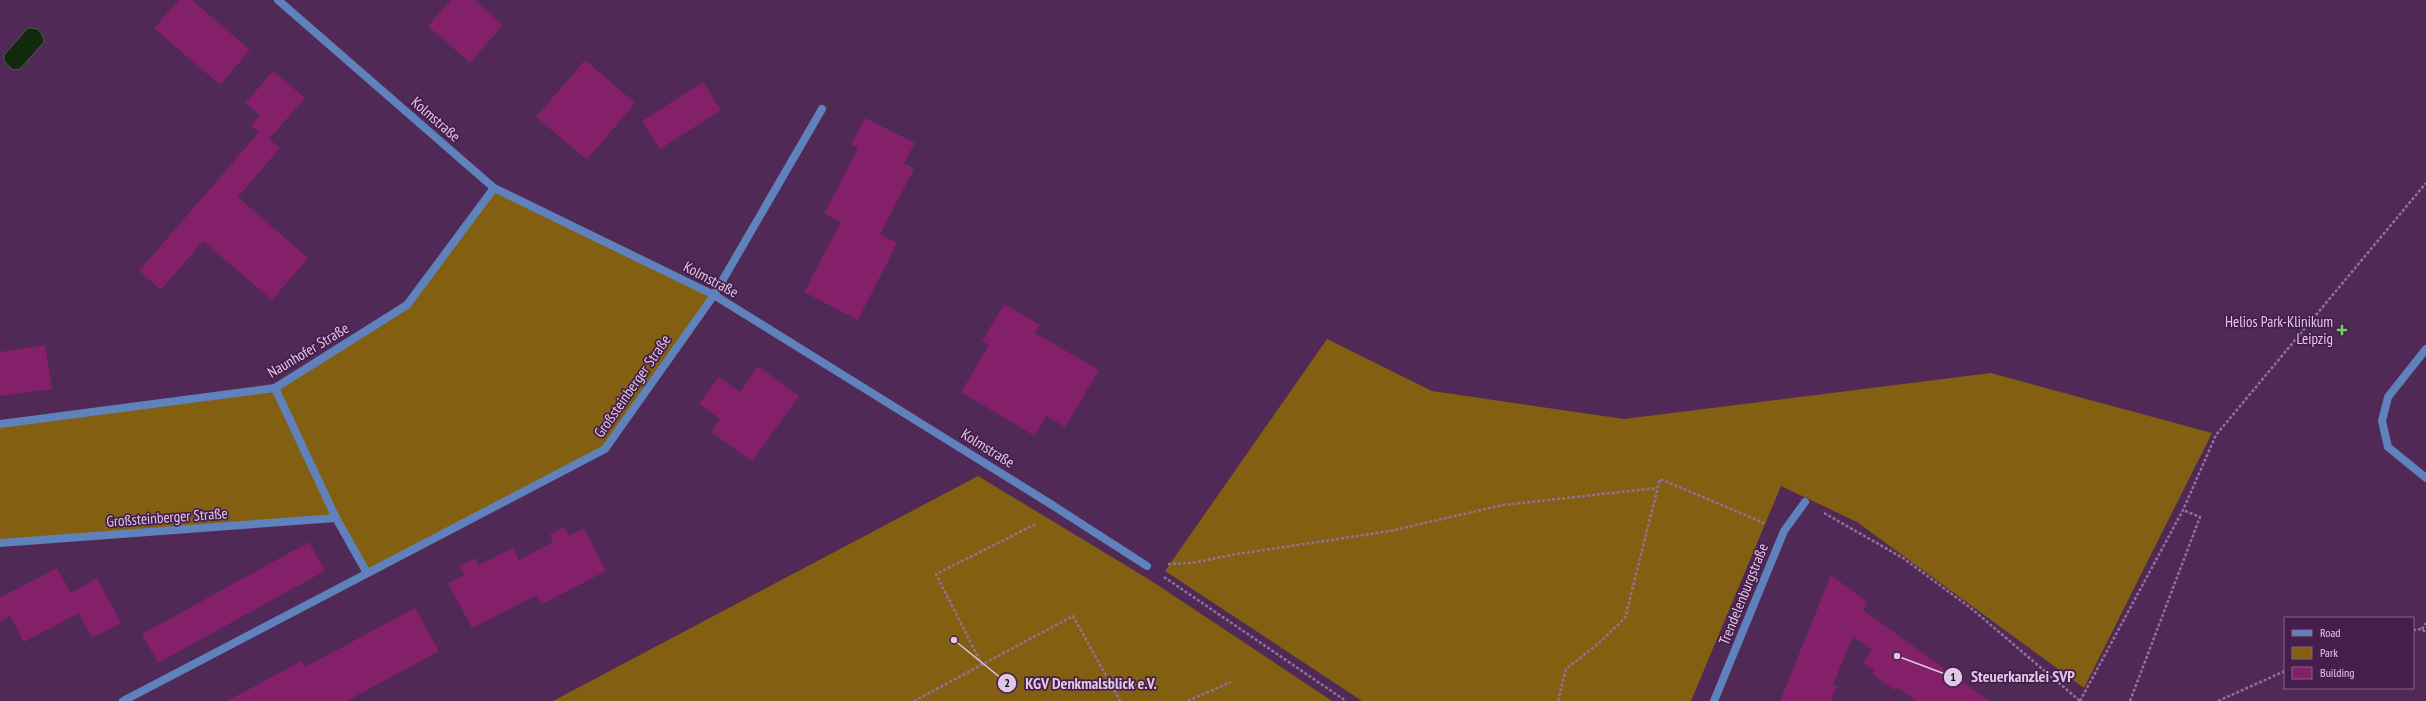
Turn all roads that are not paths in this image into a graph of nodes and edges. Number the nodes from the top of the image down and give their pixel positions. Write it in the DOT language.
graph roads {
  1 [pos="278,0"];
  2 [pos="822,109"];
  3 [pos="494,188"];
  4 [pos="714,295"];
  5 [pos="2426,349"];
  6 [pos="276,388"];
  7 [pos="0,424"];
  8 [pos="2426,478"];
  9 [pos="1805,502"];
  10 [pos="336,518"];
  11 [pos="0,543"];
  12 [pos="1147,566"];
  13 [pos="367,573"];
  14 [pos="123,701"];
  15 [pos="1714,701"];
  1 -- 3 [label="street, Kolmstraße"];
  2 -- 4 [label="street, Großsteinberger Straße"];
  3 -- 4 [label="street, Kolmstraße"];
  3 -- 6 [label="street, Naunhofer Straße"];
  4 -- 12 [label="street, Kolmstraße"];
  4 -- 13 [label="street, Großsteinberger Straße"];
  5 -- 8 [label="street"];
  6 -- 7 [label="street, Naunhofer Straße"];
  6 -- 10 [label="street"];
  9 -- 15 [label="street, Trendelenburgstraße"];
  10 -- 11 [label="street, Großsteinberger Straße"];
  10 -- 13 [label="street"];
  13 -- 14 [label="street, Großsteinberger Straße"];
}
